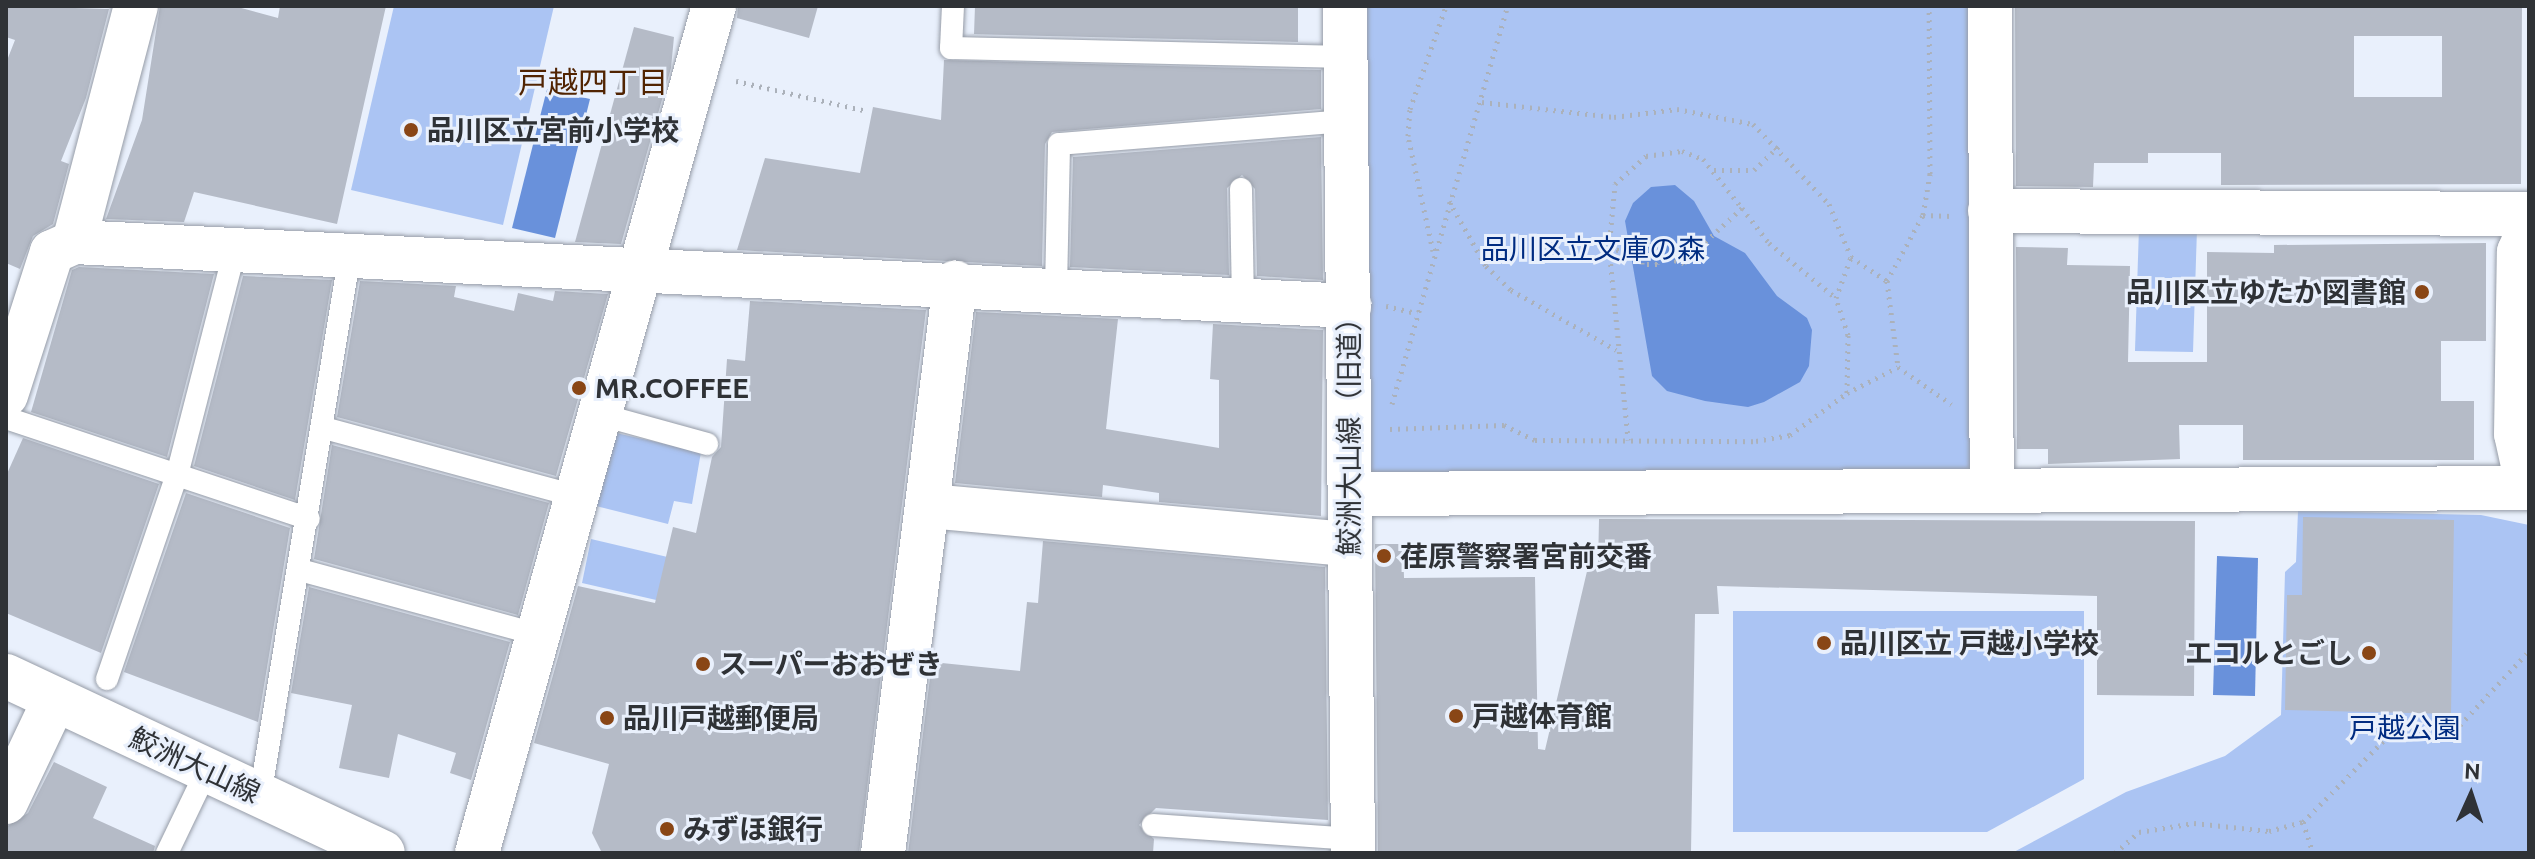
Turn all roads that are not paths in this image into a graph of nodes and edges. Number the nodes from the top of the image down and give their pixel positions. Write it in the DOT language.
graph roads {
  1 [pos="136,6"];
  2 [pos="714,6"];
  3 [pos="953,6"];
  4 [pos="1345,6"];
  5 [pos="1990,6"];
  6 [pos="1346,57"];
  7 [pos="1347,121"];
  8 [pos="1241,189"];
  9 [pos="1990,211"];
  10 [pos="2529,214"];
  11 [pos="2529,228"];
  12 [pos="74,242"];
  13 [pos="235,249"];
  14 [pos="350,254"];
  15 [pos="642,270"];
  16 [pos="955,283"];
  17 [pos="1056,289"];
  18 [pos="1243,300"];
  19 [pos="1349,306"];
  20 [pos="6,395"];
  21 [pos="602,415"];
  22 [pos="6,418"];
  23 [pos="324,428"];
  24 [pos="707,444"];
  25 [pos="177,475"];
  26 [pos="1992,488"];
  27 [pos="2529,488"];
  28 [pos="1351,494"];
  29 [pos="579,497"];
  30 [pos="929,506"];
  31 [pos="309,519"];
  32 [pos="1349,544"];
  33 [pos="300,570"];
  34 [pos="539,635"];
  35 [pos="6,676"];
  36 [pos="107,679"];
  37 [pos="55,699"];
  38 [pos="207,770"];
  39 [pos="260,796"];
  40 [pos="6,802"];
  41 [pos="1153,825"];
  42 [pos="1353,846"];
  43 [pos="167,853"];
  44 [pos="383,853"];
  45 [pos="477,853"];
  46 [pos="883,853"];
  1 -- 12 [label="street"];
  2 -- 15 [label="street"];
  3 -- 6 [label="lane"];
  4 -- 6 [label="street, 鮫洲大山線（旧道）"];
  5 -- 9 [label="street"];
  6 -- 7 [label="street, 鮫洲大山線（旧道）"];
  7 -- 17 [label="lane"];
  7 -- 19 [label="street, 鮫洲大山線（旧道）"];
  8 -- 18 [label="lane"];
  9 -- 10 [label="street"];
  9 -- 26 [label="street"];
  11 -- 27 [label="street"];
  12 -- 13 [label="street"];
  12 -- 20 [label="street"];
  13 -- 14 [label="street"];
  13 -- 25 [label="lane"];
  14 -- 15 [label="street"];
  14 -- 23 [label="lane"];
  15 -- 16 [label="street"];
  15 -- 21 [label="street"];
  16 -- 17 [label="street"];
  16 -- 30 [label="street"];
  17 -- 18 [label="street"];
  18 -- 19 [label="street"];
  19 -- 28 [label="street, 鮫洲大山線（旧道）"];
  21 -- 24 [label="lane"];
  21 -- 29 [label="street"];
  22 -- 25 [label="lane"];
  23 -- 29 [label="lane"];
  23 -- 31 [label="lane"];
  25 -- 31 [label="lane"];
  25 -- 36 [label="lane"];
  26 -- 27 [label="street"];
  26 -- 28 [label="street"];
  28 -- 32 [label="street, 鮫洲大山線（旧道）"];
  29 -- 34 [label="street"];
  30 -- 32 [label="street"];
  30 -- 46 [label="street"];
  31 -- 33 [label="lane"];
  32 -- 42 [label="street, 鮫洲大山線（旧道）"];
  33 -- 34 [label="lane"];
  33 -- 39 [label="lane"];
  34 -- 45 [label="street"];
  35 -- 37 [label="street, 鮫洲大山線"];
  37 -- 38 [label="street, 鮫洲大山線"];
  37 -- 40 [label="street"];
  38 -- 39 [label="street, 鮫洲大山線"];
  38 -- 43 [label="lane"];
  39 -- 44 [label="street, 鮫洲大山線"];
  41 -- 42 [label="lane"];
}
